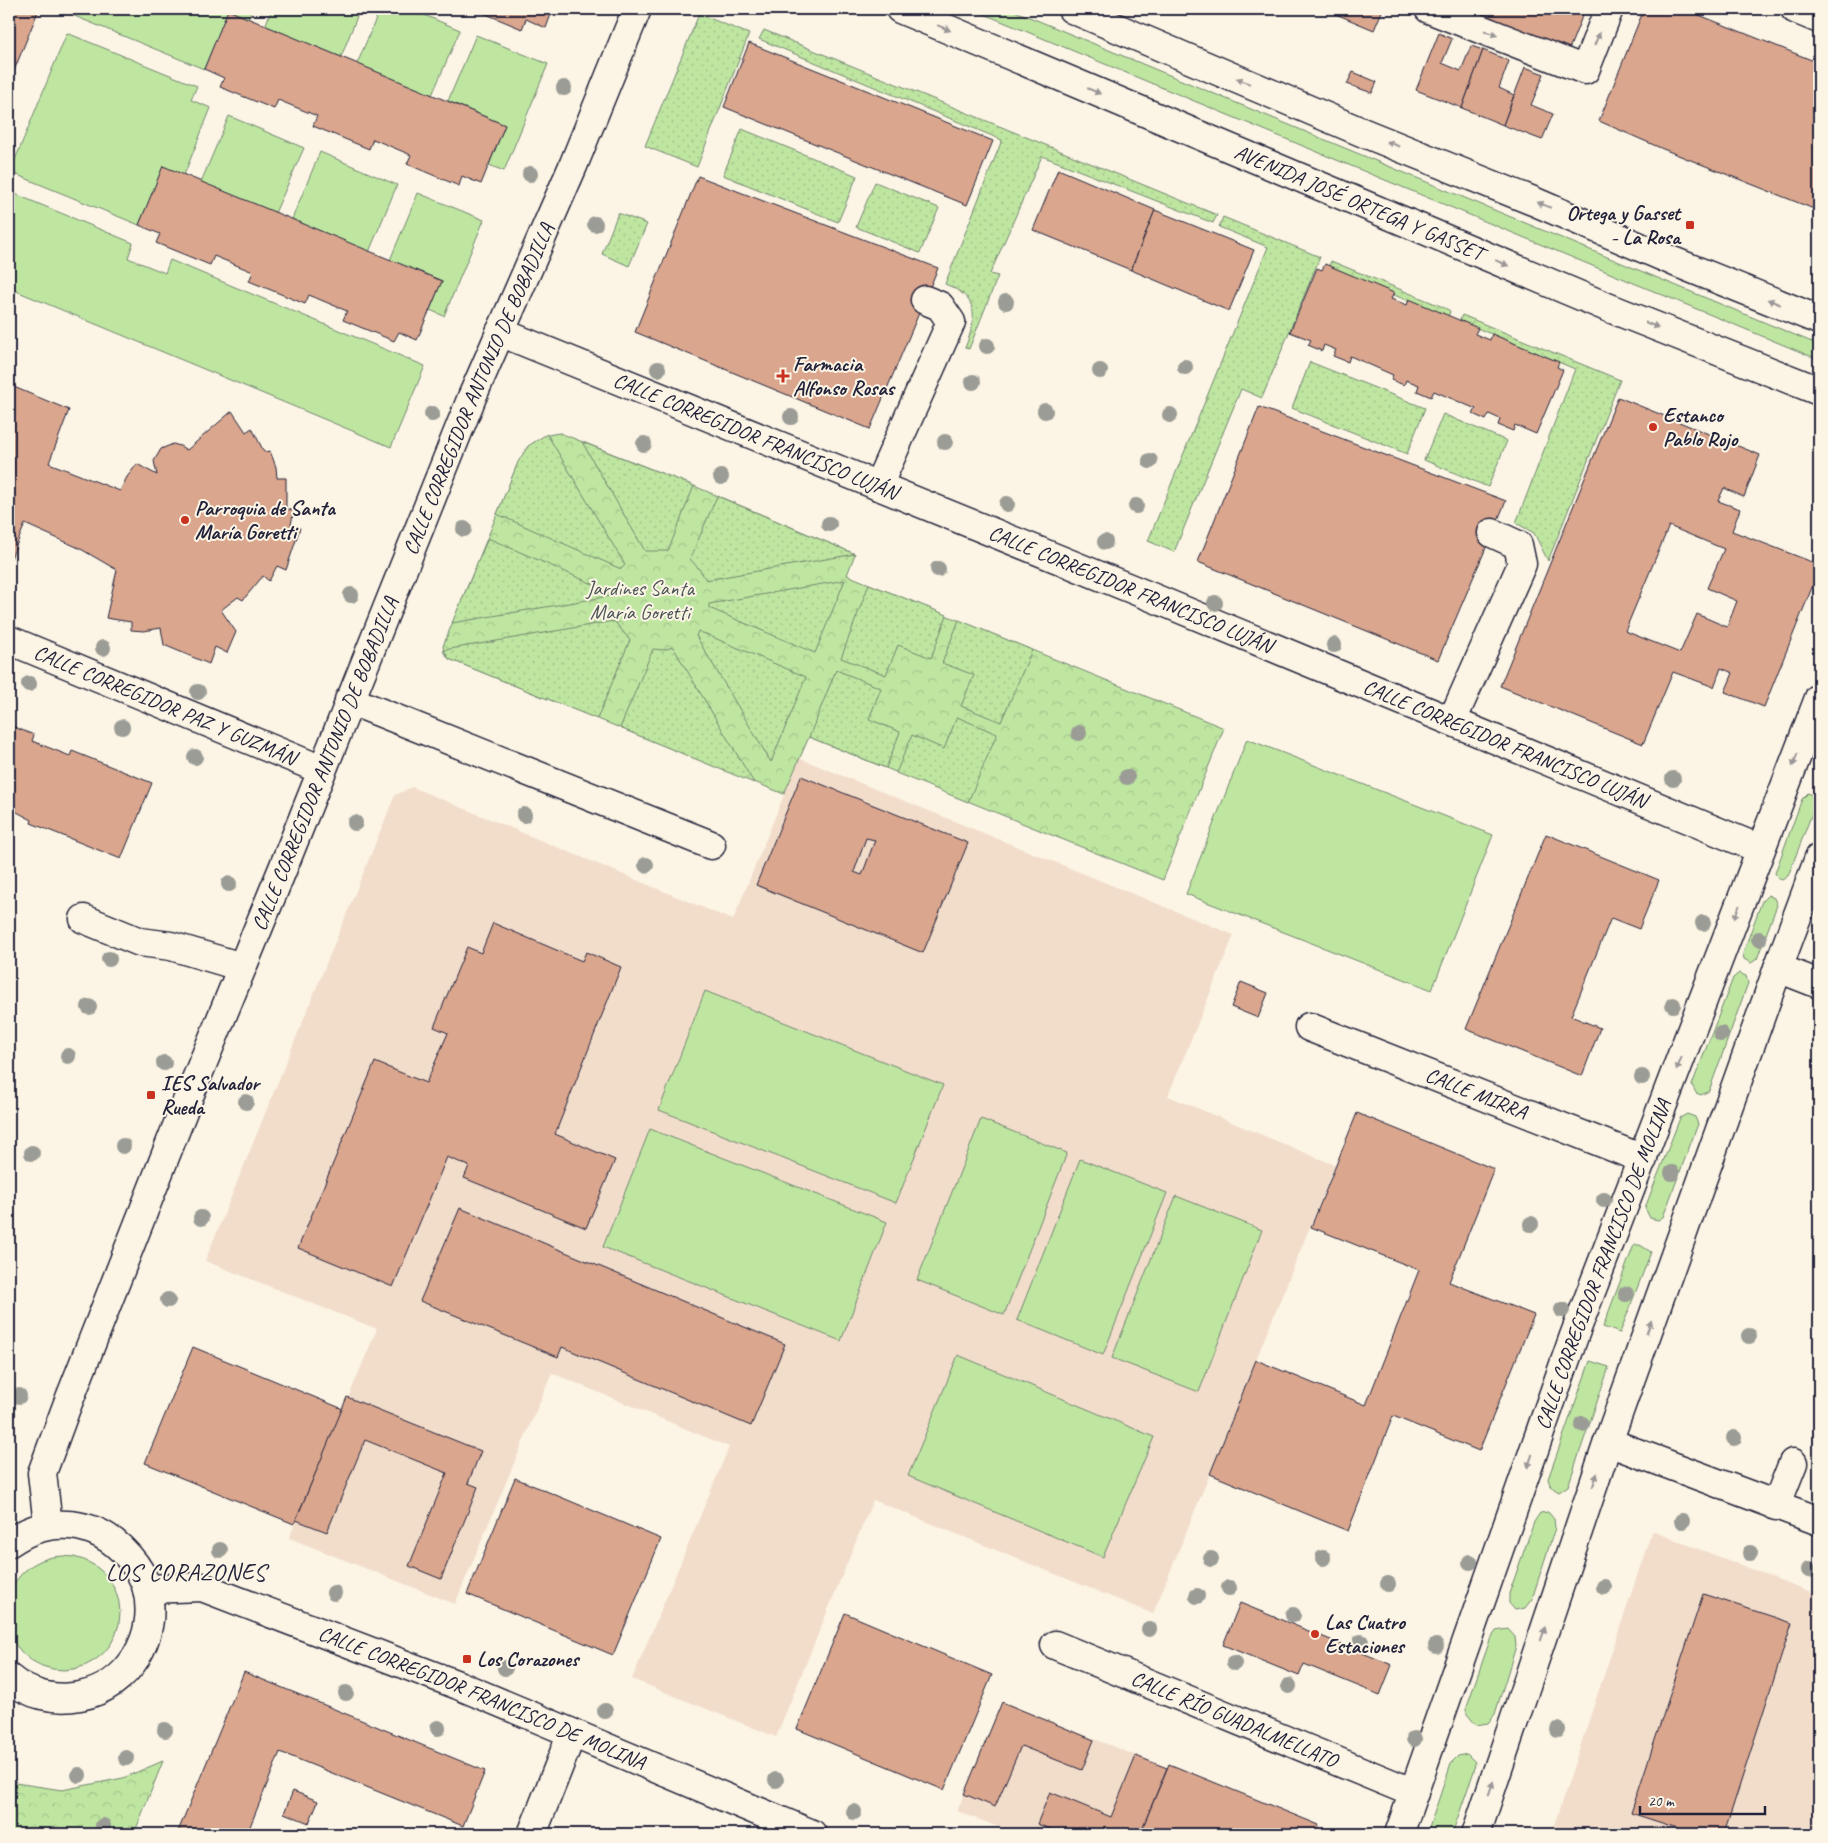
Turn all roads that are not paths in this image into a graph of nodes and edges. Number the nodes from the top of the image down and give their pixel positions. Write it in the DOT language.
graph roads {
  1 [pos="637,9"];
  2 [pos="900,9"];
  3 [pos="1072,9"];
  4 [pos="1429,9"];
  5 [pos="1609,9"];
  6 [pos="1794,9"];
  7 [pos="1819,19"];
  8 [pos="925,300"];
  9 [pos="1819,320"];
  10 [pos="500,332"];
  11 [pos="1819,391"];
  12 [pos="878,486"];
  13 [pos="1492,533"];
  14 [pos="9,640"];
  15 [pos="1819,698"];
  16 [pos="349,700"];
  17 [pos="1452,721"];
  18 [pos="322,770"];
  19 [pos="711,845"];
  20 [pos="1760,849"];
  21 [pos="1819,858"];
  22 [pos="84,919"];
  23 [pos="242,967"];
  24 [pos="1778,968"];
  25 [pos="1819,984"];
  26 [pos="1309,1027"];
  27 [pos="1643,1159"];
  28 [pos="1608,1442"];
  29 [pos="1792,1463"];
  30 [pos="1776,1506"];
  31 [pos="1819,1521"];
  32 [pos="48,1525"];
  33 [pos="9,1543"];
  34 [pos="147,1589"];
  35 [pos="1055,1645"];
  36 [pos="12,1683"];
  37 [pos="572,1733"];
  38 [pos="1414,1794"];
  39 [pos="532,1834"];
  40 [pos="812,1834"];
  41 [pos="1398,1834"];
  42 [pos="1476,1834"];
  1 -- 10 [label="street, CALLE CORREGIDOR ANTONIO DE BOBADILLA"];
  2 -- 11 [label="street, AVENIDA JOSÉ ORTEGA Y GASSET, one-way"];
  9 -- 3 [label="street, one-way"];
  4 -- 5 [label="street, one-way"];
  6 -- 7 [label="street"];
  8 -- 12 [label="street"];
  10 -- 12 [label="street, CALLE CORREGIDOR FRANCISCO LUJÁN"];
  10 -- 16 [label="street, CALLE CORREGIDOR ANTONIO DE BOBADILLA"];
  12 -- 17 [label="street, CALLE CORREGIDOR FRANCISCO LUJÁN"];
  13 -- 17 [label="street"];
  14 -- 18 [label="street, CALLE CORREGIDOR PAZ Y GUZMÁN"];
  15 -- 20 [label="street, CALLE CORREGIDOR FRANCISCO DE MOLINA, one-way"];
  16 -- 18 [label="street, CALLE CORREGIDOR ANTONIO DE BOBADILLA"];
  16 -- 19 [label="street"];
  17 -- 20 [label="street, CALLE CORREGIDOR FRANCISCO LUJÁN"];
  18 -- 23 [label="street, CALLE CORREGIDOR ANTONIO DE BOBADILLA"];
  20 -- 27 [label="street, CALLE CORREGIDOR FRANCISCO DE MOLINA, one-way"];
  21 -- 24 [label="street"];
  22 -- 23 [label="street"];
  23 -- 32 [label="street, CALLE CORREGIDOR ANTONIO DE BOBADILLA"];
  24 -- 25 [label="street"];
  28 -- 24 [label="street, one-way"];
  26 -- 27 [label="street, CALLE MIRRA"];
  27 -- 38 [label="street, CALLE CORREGIDOR FRANCISCO DE MOLINA, one-way"];
  28 -- 30 [label="street"];
  42 -- 28 [label="street, one-way"];
  29 -- 30 [label="street"];
  30 -- 31 [label="street"];
  32 -- 33 [label="street"];
  32 -- 34 [label="street"];
  34 -- 36 [label="street"];
  34 -- 37 [label="street, CALLE CORREGIDOR FRANCISCO DE MOLINA"];
  35 -- 38 [label="street, CALLE RÍO GUADALMELLATO"];
  37 -- 39 [label="street"];
  37 -- 40 [label="street, CALLE CORREGIDOR FRANCISCO DE MOLINA"];
  38 -- 41 [label="street, CALLE CORREGIDOR FRANCISCO DE MOLINA"];
}
